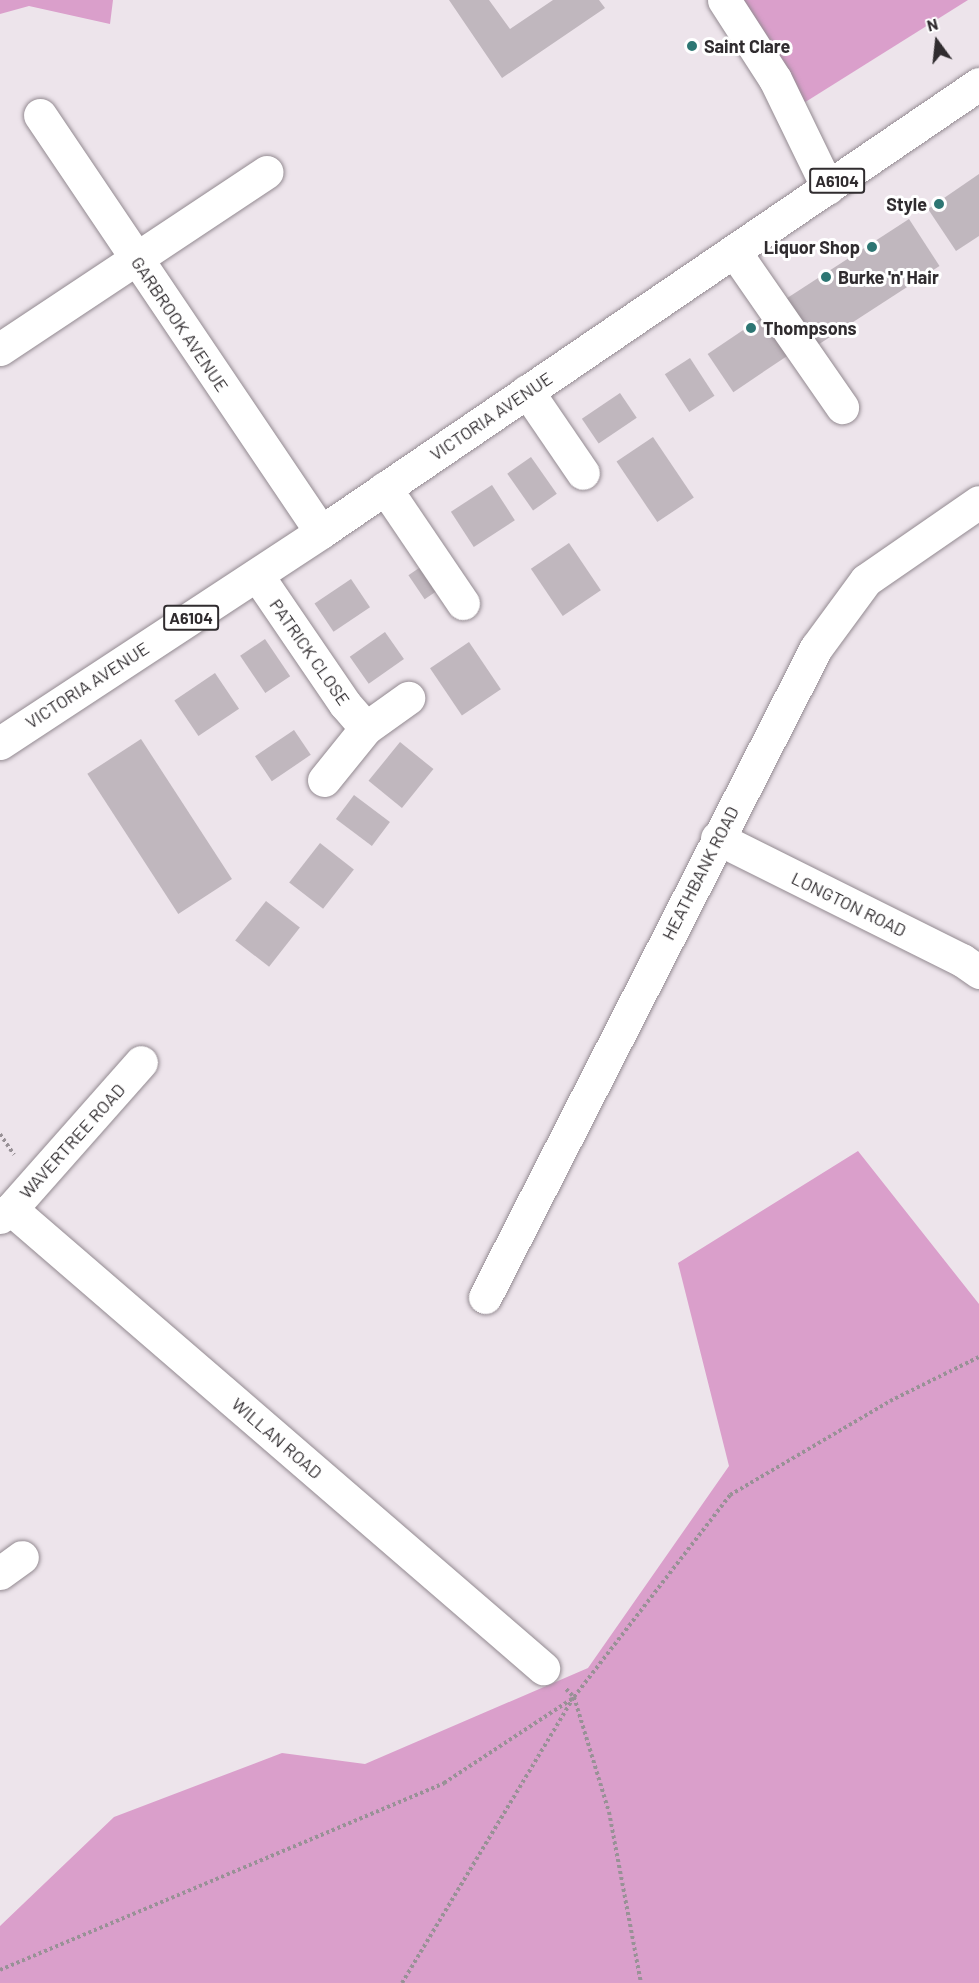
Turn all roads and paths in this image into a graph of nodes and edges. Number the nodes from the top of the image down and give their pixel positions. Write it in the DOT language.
graph roads {
  1 [pos="724,0"];
  2 [pos="979,84"];
  3 [pos="40,115"];
  4 [pos="266,172"];
  5 [pos="828,188"];
  6 [pos="734,250"];
  7 [pos="136,259"];
  8 [pos="0,349"];
  9 [pos="527,391"];
  10 [pos="843,407"];
  11 [pos="583,473"];
  12 [pos="385,488"];
  13 [pos="979,502"];
  14 [pos="321,532"];
  15 [pos="257,575"];
  16 [pos="463,603"];
  17 [pos="408,698"];
  18 [pos="366,728"];
  19 [pos="0,743"];
  20 [pos="324,780"];
  21 [pos="717,838"];
  22 [pos="979,972"];
  23 [pos="141,1062"];
  24 [pos="5,1213"];
  25 [pos="485,1297"];
  26 [pos="979,1357"];
  27 [pos="543,1668"];
  28 [pos="574,1697"];
  29 [pos="0,1970"];
  30 [pos="402,1983"];
  31 [pos="641,1983"];
  1 -- 5 [label="street"];
  2 -- 5 [label="street, VICTORIA AVENUE / A6104"];
  3 -- 7 [label="street, GARBROOK AVENUE"];
  4 -- 7 [label="street"];
  5 -- 6 [label="street, VICTORIA AVENUE / A6104"];
  6 -- 9 [label="street, VICTORIA AVENUE / A6104"];
  6 -- 10 [label="street"];
  7 -- 8 [label="street"];
  7 -- 14 [label="street, GARBROOK AVENUE"];
  9 -- 11 [label="street"];
  9 -- 12 [label="street, VICTORIA AVENUE / A6104"];
  12 -- 14 [label="street, VICTORIA AVENUE / A6104"];
  12 -- 16 [label="street"];
  13 -- 21 [label="street, HEATHBANK ROAD"];
  14 -- 15 [label="street, VICTORIA AVENUE / A6104"];
  15 -- 18 [label="street, PATRICK CLOSE"];
  15 -- 19 [label="street, VICTORIA AVENUE / A6104"];
  17 -- 18 [label="street"];
  18 -- 20 [label="street"];
  21 -- 22 [label="street, LONGTON ROAD"];
  21 -- 25 [label="street, HEATHBANK ROAD"];
  23 -- 24 [label="street, WAVERTREE ROAD"];
  24 -- 27 [label="street, WILLAN ROAD"];
  26 -- 28 [label="path"];
  28 -- 29 [label="path"];
  28 -- 30 [label="path"];
  28 -- 31 [label="path"];
}
